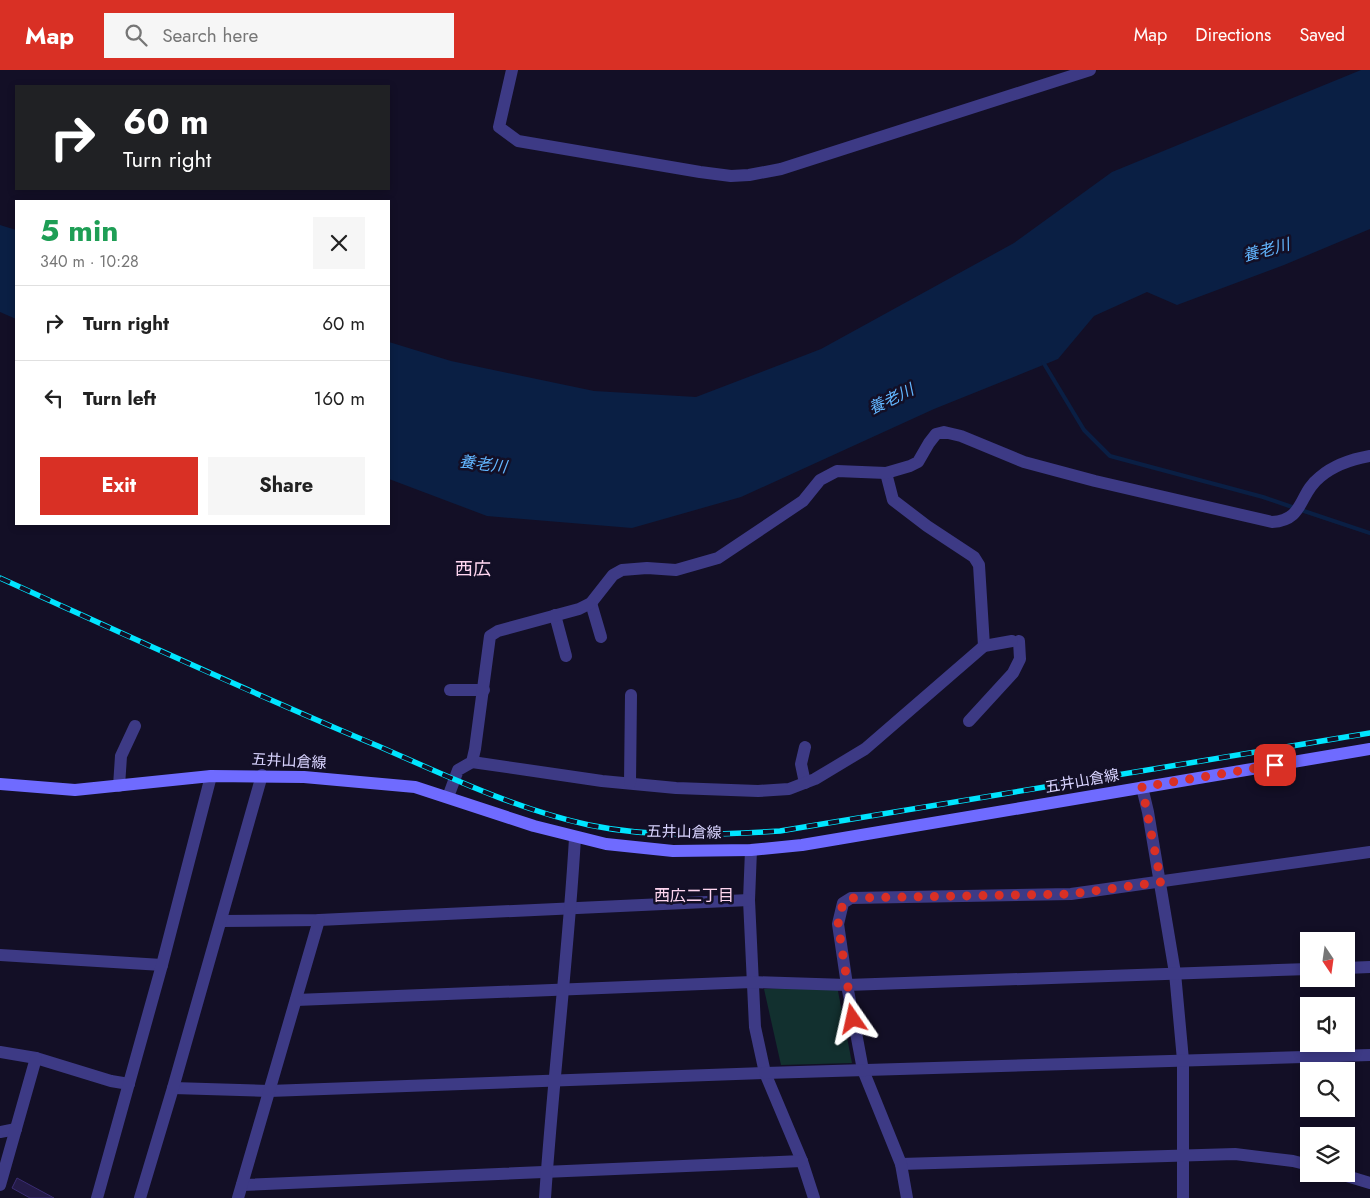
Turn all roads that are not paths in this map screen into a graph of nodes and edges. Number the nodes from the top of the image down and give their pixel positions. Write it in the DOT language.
graph roads {
  1 [pos="512,70"];
  2 [pos="1090,70"];
  3 [pos="1370,456"];
  4 [pos="886,473"];
  5 [pos="591,603"];
  6 [pos="555,615"];
  7 [pos="601,637"];
  8 [pos="984,646"];
  9 [pos="566,656"];
  10 [pos="450,690"];
  11 [pos="484,690"];
  12 [pos="631,695"];
  13 [pos="969,721"];
  14 [pos="135,726"];
  15 [pos="805,747"];
  16 [pos="1370,749"];
  17 [pos="472,762"];
  18 [pos="262,775"];
  19 [pos="211,776"];
  20 [pos="630,783"];
  21 [pos="805,783"];
  22 [pos="0,784"];
  23 [pos="118,786"];
  24 [pos="1142,787"];
  25 [pos="448,797"];
  26 [pos="574,838"];
  27 [pos="751,850"];
  28 [pos="1370,852"];
  29 [pos="1161,882"];
  30 [pos="749,900"];
  31 [pos="571,908"];
  32 [pos="319,920"];
  33 [pos="221,921"];
  34 [pos="0,955"];
  35 [pos="162,965"];
  36 [pos="1370,967"];
  37 [pos="1355,968"];
  38 [pos="1300,969"];
  39 [pos="1175,973"];
  40 [pos="752,982"];
  41 [pos="847,985"];
  42 [pos="562,991"];
  43 [pos="296,1000"];
  44 [pos="0,1052"];
  45 [pos="1370,1055"];
  46 [pos="36,1058"];
  47 [pos="1183,1060"];
  48 [pos="863,1070"];
  49 [pos="765,1073"];
  50 [pos="553,1081"];
  51 [pos="129,1084"];
  52 [pos="173,1088"];
  53 [pos="269,1091"];
  54 [pos="16,1130"];
  55 [pos="0,1132"];
  56 [pos="1183,1156"];
  57 [pos="802,1161"];
  58 [pos="1300,1163"];
  59 [pos="901,1164"];
  60 [pos="547,1172"];
  61 [pos="1355,1178"];
  62 [pos="1370,1182"];
  63 [pos="0,1185"];
  64 [pos="242,1185"];
  65 [pos="97,1198"];
  66 [pos="140,1198"];
  67 [pos="238,1198"];
  68 [pos="545,1198"];
  69 [pos="814,1198"];
  70 [pos="907,1198"];
  71 [pos="1183,1198"];
  1 -- 2 [label="street"];
  3 -- 4 [label="street"];
  4 -- 5 [label="street"];
  4 -- 8 [label="street"];
  5 -- 6 [label="street"];
  5 -- 7 [label="street"];
  6 -- 9 [label="street"];
  6 -- 11 [label="street"];
  8 -- 13 [label="street"];
  8 -- 21 [label="street"];
  10 -- 11 [label="street"];
  11 -- 17 [label="street"];
  12 -- 20 [label="street"];
  14 -- 23 [label="street"];
  15 -- 21 [label="street"];
  16 -- 24 [label="main road, 五井山倉線"];
  17 -- 20 [label="street"];
  17 -- 25 [label="street"];
  18 -- 19 [label="main road, 五井山倉線"];
  18 -- 25 [label="main road, 五井山倉線"];
  18 -- 33 [label="street"];
  19 -- 23 [label="main road, 五井山倉線"];
  19 -- 35 [label="street"];
  20 -- 21 [label="street"];
  22 -- 23 [label="main road, 五井山倉線"];
  24 -- 27 [label="main road, 五井山倉線"];
  24 -- 29 [label="street"];
  25 -- 26 [label="main road, 五井山倉線"];
  26 -- 27 [label="main road, 五井山倉線"];
  26 -- 31 [label="street"];
  27 -- 30 [label="street"];
  28 -- 29 [label="street"];
  29 -- 39 [label="street"];
  29 -- 41 [label="street"];
  30 -- 31 [label="street"];
  30 -- 40 [label="street"];
  31 -- 32 [label="street"];
  31 -- 42 [label="street"];
  32 -- 33 [label="street"];
  32 -- 43 [label="street"];
  33 -- 52 [label="street"];
  34 -- 35 [label="street"];
  35 -- 51 [label="street"];
  36 -- 37 [label="street"];
  38 -- 39 [label="street"];
  39 -- 41 [label="street"];
  39 -- 47 [label="street"];
  40 -- 41 [label="street"];
  40 -- 42 [label="street"];
  40 -- 49 [label="street"];
  41 -- 48 [label="street"];
  42 -- 43 [label="street"];
  42 -- 50 [label="street"];
  43 -- 53 [label="street"];
  44 -- 46 [label="street"];
  45 -- 47 [label="street"];
  46 -- 51 [label="street"];
  46 -- 54 [label="street"];
  47 -- 48 [label="street"];
  47 -- 56 [label="street"];
  48 -- 49 [label="street"];
  48 -- 59 [label="street"];
  49 -- 50 [label="street"];
  49 -- 57 [label="street"];
  50 -- 53 [label="street"];
  50 -- 60 [label="street"];
  51 -- 65 [label="street"];
  52 -- 53 [label="street"];
  52 -- 66 [label="street"];
  53 -- 64 [label="street"];
  54 -- 55 [label="street"];
  54 -- 63 [label="street"];
  56 -- 58 [label="street"];
  56 -- 59 [label="street"];
  56 -- 71 [label="street"];
  57 -- 60 [label="street"];
  57 -- 69 [label="street"];
  59 -- 70 [label="street"];
  60 -- 64 [label="street"];
  60 -- 68 [label="street"];
  61 -- 62 [label="street"];
  64 -- 67 [label="street"];
}
